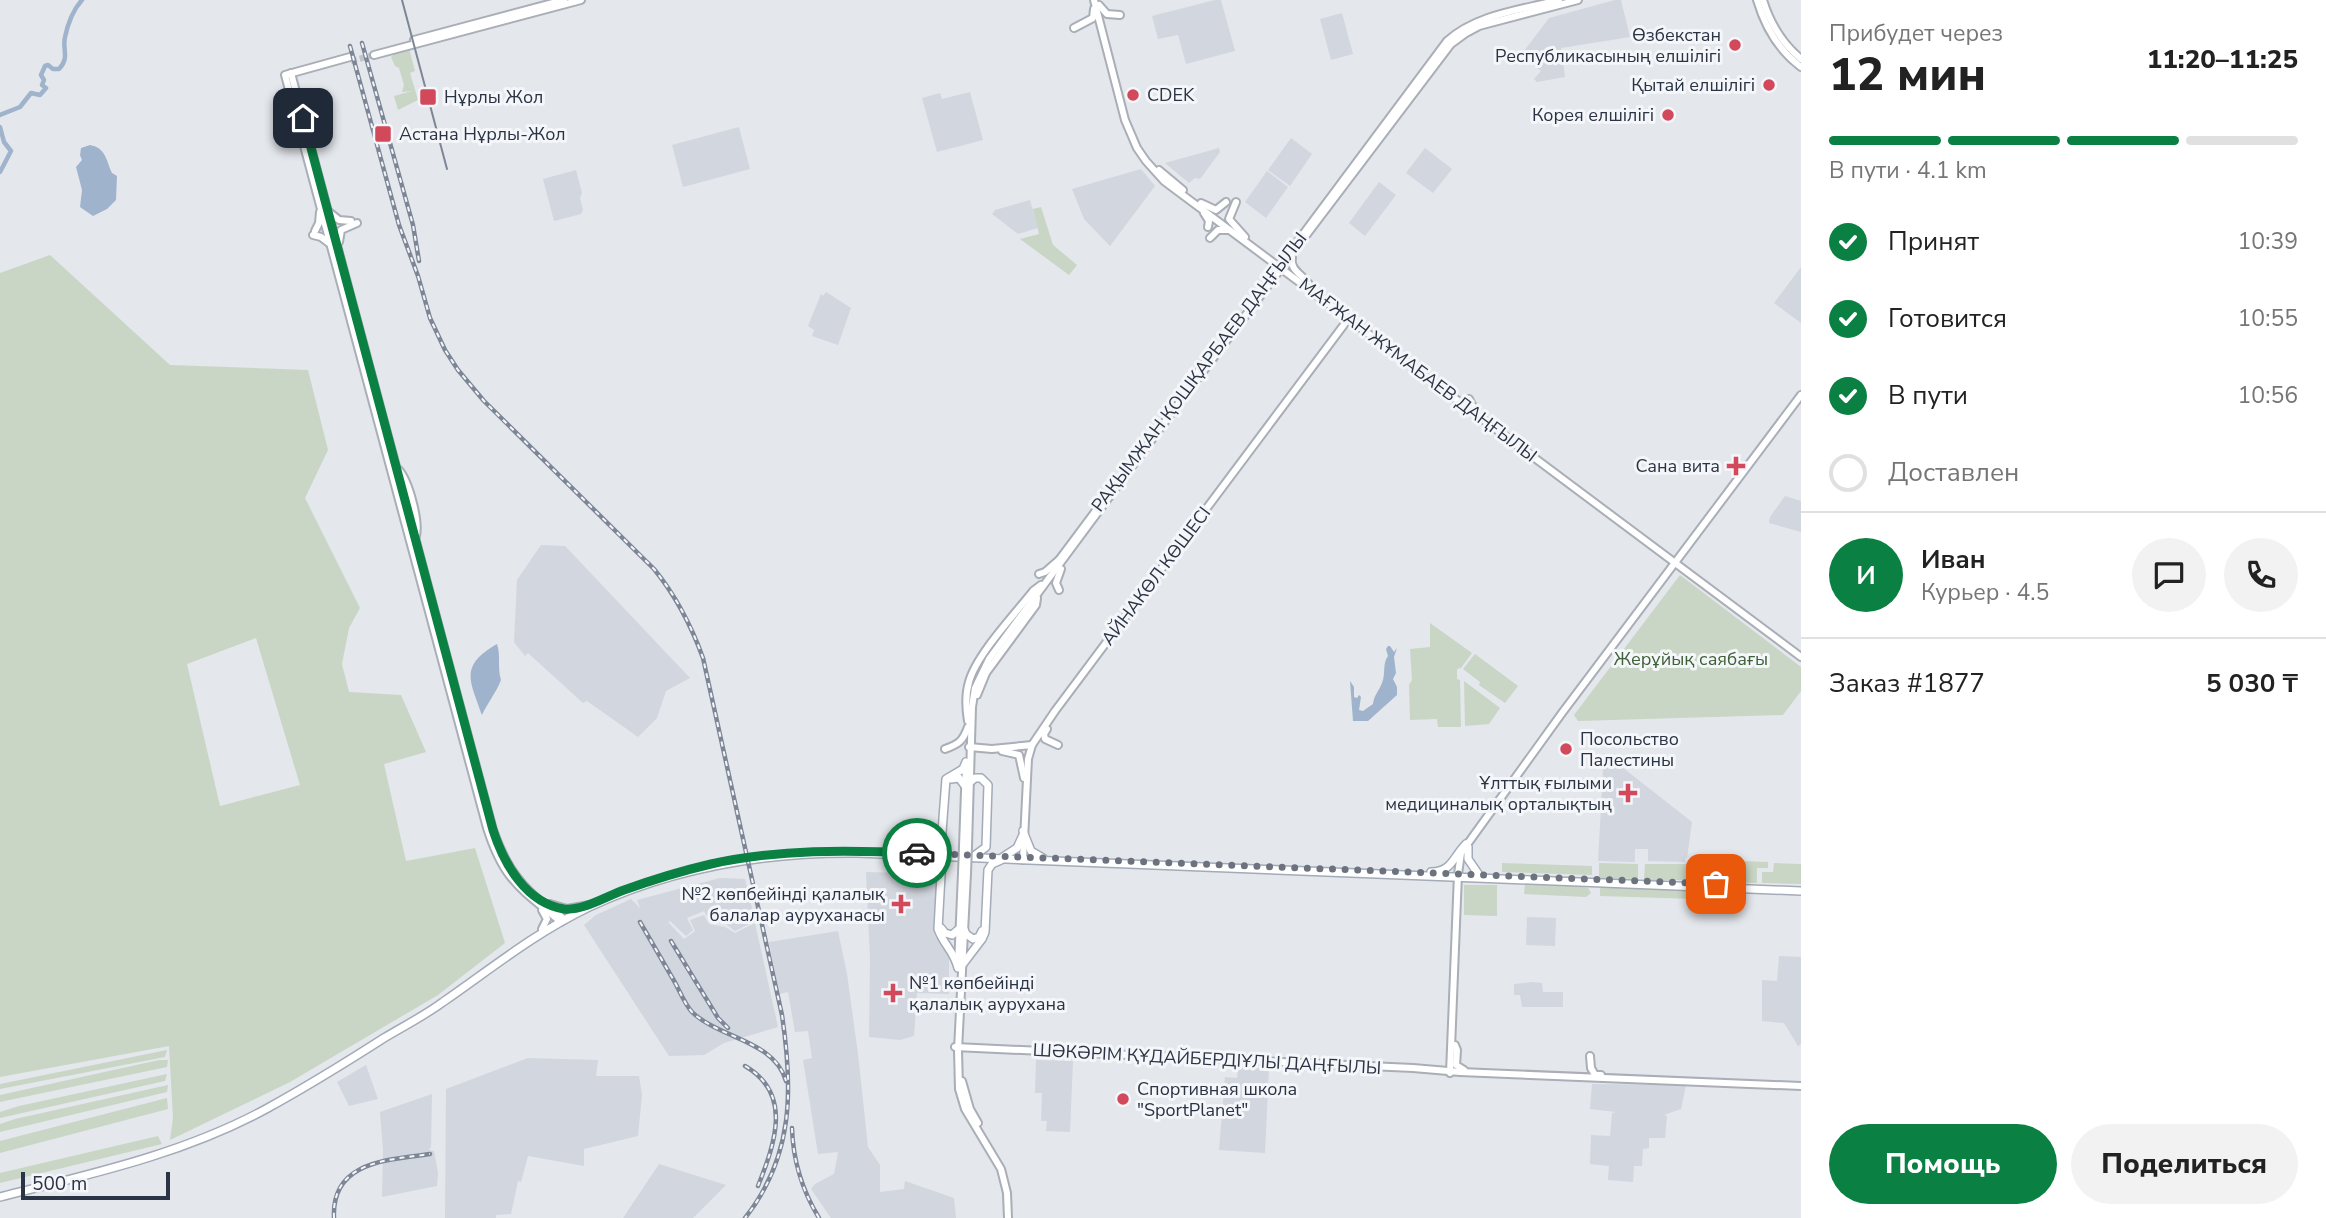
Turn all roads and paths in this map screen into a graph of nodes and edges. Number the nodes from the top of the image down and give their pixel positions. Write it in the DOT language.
graph roads {
  1 [pos="564,0"];
  2 [pos="581,0"];
  3 [pos="1559,0"];
  4 [pos="1578,0"];
  5 [pos="1757,0"];
  6 [pos="1763,0"];
  7 [pos="1096,1"];
  8 [pos="1120,15"];
  9 [pos="497,20"];
  10 [pos="1074,27"];
  11 [pos="373,53"];
  12 [pos="351,59"];
  13 [pos="1798,59"];
  14 [pos="1801,67"];
  15 [pos="289,76"];
  16 [pos="1226,202"];
  17 [pos="1236,202"];
  18 [pos="320,206"];
  19 [pos="1201,206"];
  20 [pos="327,211"];
  21 [pos="1208,227"];
  22 [pos="1231,230"];
  23 [pos="1245,237"];
  24 [pos="1210,238"];
  25 [pos="331,245"];
  26 [pos="1292,256"];
  27 [pos="341,261"];
  28 [pos="1284,267"];
  29 [pos="1302,284"];
  30 [pos="1310,286"];
  31 [pos="1260,297"];
  32 [pos="1349,318"];
  33 [pos="1335,337"];
  34 [pos="1333,348"];
  35 [pos="1389,348"];
  36 [pos="1325,358"];
  37 [pos="1394,359"];
  38 [pos="1315,363"];
  39 [pos="1801,395"];
  40 [pos="1469,399"];
  41 [pos="1801,401"];
  42 [pos="1474,409"];
  43 [pos="1498,436"];
  44 [pos="1506,436"];
  45 [pos="1690,542"];
  46 [pos="1657,549"];
  47 [pos="1668,554"];
  48 [pos="1062,560"];
  49 [pos="1677,562"];
  50 [pos="1039,574"];
  51 [pos="1665,576"];
  52 [pos="1059,590"];
  53 [pos="1099,653"];
  54 [pos="1801,655"];
  55 [pos="1097,663"];
  56 [pos="1069,700"];
  57 [pos="1060,705"];
  58 [pos="1054,709"];
  59 [pos="968,724"];
  60 [pos="1058,746"];
  61 [pos="1032,747"];
  62 [pos="945,749"];
  63 [pos="969,749"];
  64 [pos="997,750"];
  65 [pos="966,762"];
  66 [pos="968,784"];
  67 [pos="1026,785"];
  68 [pos="1023,831"];
  69 [pos="1467,845"];
  70 [pos="858,852"];
  71 [pos="925,853"];
  72 [pos="957,855"];
  73 [pos="943,857"];
  74 [pos="974,857"];
  75 [pos="1002,858"];
  76 [pos="1043,858"];
  77 [pos="1023,859"];
  78 [pos="1419,873"];
  79 [pos="1479,875"];
  80 [pos="1459,876"];
  81 [pos="1801,890"];
  82 [pos="542,904"];
  83 [pos="589,905"];
  84 [pos="562,920"];
  85 [pos="542,929"];
  86 [pos="962,929"];
  87 [pos="960,966"];
  88 [pos="1455,1045"];
  89 [pos="957,1049"];
  90 [pos="1590,1056"];
  91 [pos="1453,1072"];
  92 [pos="1483,1073"];
  93 [pos="1616,1079"];
  94 [pos="1801,1086"];
  95 [pos="289,1094"];
  96 [pos="0,1195"];
  97 [pos="1007,1209"];
  98 [pos="1007,1218"];
  1 -- 9 [label="main road"];
  2 -- 9 [label="main road"];
  3 -- 28 [label="main road, РАҚЫМЖАН ҚОШҚАРБАЕВ ДАҢҒЫЛЫ"];
  4 -- 26 [label="main road, РАҚЫМЖАН ҚОШҚАРБАЕВ ДАҢҒЫЛЫ"];
  5 -- 13 [label="main road"];
  6 -- 13 [label="main road"];
  7 -- 8 [label="main road"];
  7 -- 10 [label="main road"];
  7 -- 19 [label="main road, МАҒЖАН ЖҰМАБАЕВ ДАҢҒЫЛЫ"];
  9 -- 11 [label="main road"];
  12 -- 15 [label="main road"];
  13 -- 14 [label="main road"];
  15 -- 18 [label="main road"];
  15 -- 20 [label="main road"];
  16 -- 19 [label="main road"];
  17 -- 23 [label="main road"];
  18 -- 25 [label="main road"];
  18 -- 25 [label="main road"];
  19 -- 21 [label="main road"];
  19 -- 22 [label="main road, МАҒЖАН ЖҰМАБАЕВ ДАҢҒЫЛЫ"];
  19 -- 23 [label="main road, МАҒЖАН ЖҰМАБАЕВ ДАҢҒЫЛЫ"];
  20 -- 27 [label="main road"];
  20 -- 27 [label="main road"];
  22 -- 24 [label="main road"];
  22 -- 28 [label="main road, МАҒЖАН ЖҰМАБАЕВ ДАҢҒЫЛЫ"];
  23 -- 28 [label="main road, МАҒЖАН ЖҰМАБАЕВ ДАҢҒЫЛЫ"];
  25 -- 82 [label="main road"];
  26 -- 28 [label="main road, РАҚЫМЖАН ҚОШҚАРБАЕВ ДАҢҒЫЛЫ"];
  26 -- 30 [label="main road"];
  27 -- 82 [label="main road"];
  28 -- 29 [label="main road, МАҒЖАН ЖҰМАБАЕВ ДАҢҒЫЛЫ"];
  28 -- 30 [label="main road, МАҒЖАН ЖҰМАБАЕВ ДАҢҒЫЛЫ"];
  28 -- 31 [label="main road, РАҚЫМЖАН ҚОШҚАРБАЕВ ДАҢҒЫЛЫ"];
  28 -- 48 [label="main road, РАҚЫМЖАН ҚОШҚАРБАЕВ ДАҢҒЫЛЫ"];
  29 -- 31 [label="main road"];
  29 -- 32 [label="main road, МАҒЖАН ЖҰМАБАЕВ ДАҢҒЫЛЫ"];
  30 -- 42 [label="main road, МАҒЖАН ЖҰМАБАЕВ ДАҢҒЫЛЫ"];
  31 -- 48 [label="main road, РАҚЫМЖАН ҚОШҚАРБАЕВ ДАҢҒЫЛЫ"];
  32 -- 33 [label="main road, АЙНАКӨЛ КӨШЕСІ"];
  32 -- 35 [label="main road, МАҒЖАН ЖҰМАБАЕВ ДАҢҒЫЛЫ"];
  33 -- 34 [label="main road"];
  33 -- 38 [label="main road, АЙНАКӨЛ КӨШЕСІ"];
  35 -- 37 [label="main road"];
  35 -- 44 [label="main road, МАҒЖАН ЖҰМАБАЕВ ДАҢҒЫЛЫ"];
  36 -- 38 [label="main road"];
  38 -- 53 [label="main road, АЙНАКӨЛ КӨШЕСІ"];
  39 -- 45 [label="main road"];
  40 -- 42 [label="main road"];
  41 -- 49 [label="main road"];
  42 -- 47 [label="main road, МАҒЖАН ЖҰМАБАЕВ ДАҢҒЫЛЫ"];
  43 -- 44 [label="main road"];
  44 -- 46 [label="main road, МАҒЖАН ЖҰМАБАЕВ ДАҢҒЫЛЫ"];
  45 -- 47 [label="main road"];
  45 -- 49 [label="main road"];
  46 -- 49 [label="main road, МАҒЖАН ЖҰМАБАЕВ ДАҢҒЫЛЫ"];
  46 -- 51 [label="main road"];
  47 -- 49 [label="main road, МАҒЖАН ЖҰМАБАЕВ ДАҢҒЫЛЫ"];
  48 -- 50 [label="main road"];
  48 -- 52 [label="main road"];
  48 -- 59 [label="main road, РАҚЫМЖАН ҚОШҚАРБАЕВ ДАҢҒЫЛЫ"];
  48 -- 63 [label="main road, РАҚЫМЖАН ҚОШҚАРБАЕВ ДАҢҒЫЛЫ"];
  49 -- 51 [label="main road"];
  49 -- 54 [label="main road, МАҒЖАН ЖҰМАБАЕВ ДАҢҒЫЛЫ"];
  49 -- 69 [label="main road"];
  51 -- 69 [label="main road"];
  53 -- 55 [label="main road"];
  53 -- 57 [label="main road, АЙНАКӨЛ КӨШЕСІ"];
  56 -- 57 [label="main road"];
  57 -- 58 [label="main road, АЙНАКӨЛ КӨШЕСІ"];
  58 -- 60 [label="main road"];
  58 -- 61 [label="main road, АЙНАКӨЛ КӨШЕСІ"];
  59 -- 62 [label="main road"];
  59 -- 63 [label="main road, РАҚЫМЖАН ҚОШҚАРБАЕВ ДАҢҒЫЛЫ"];
  61 -- 63 [label="main road"];
  61 -- 64 [label="main road"];
  61 -- 67 [label="main road, АЙНАКӨЛ КӨШЕСІ"];
  63 -- 64 [label="main road"];
  63 -- 65 [label="main road, РАҚЫМЖАН ҚОШҚАРБАЕВ ДАҢҒЫЛЫ"];
  63 -- 66 [label="main road, РАҚЫМЖАН ҚОШҚАРБАЕВ ДАҢҒЫЛЫ"];
  64 -- 67 [label="main road"];
  65 -- 66 [label="main road, РАҚЫМЖАН ҚОШҚАРБАЕВ ДАҢҒЫЛЫ"];
  65 -- 71 [label="main road"];
  66 -- 72 [label="main road"];
  66 -- 74 [label="main road"];
  66 -- 86 [label="main road, РАҚЫМЖАН ҚОШҚАРБАЕВ ДАҢҒЫЛЫ, bridge"];
  67 -- 68 [label="main road, АЙНАКӨЛ КӨШЕСІ"];
  68 -- 75 [label="main road"];
  68 -- 76 [label="main road"];
  68 -- 77 [label="main road, АЙНАКӨЛ КӨШЕСІ"];
  69 -- 78 [label="main road"];
  69 -- 79 [label="main road"];
  69 -- 80 [label="main road"];
  70 -- 71 [label="main road"];
  70 -- 73 [label="main road"];
  70 -- 83 [label="main road"];
  70 -- 84 [label="main road"];
  71 -- 72 [label="main road"];
  72 -- 74 [label="main road"];
  73 -- 74 [label="main road"];
  73 -- 86 [label="main road"];
  73 -- 87 [label="main road"];
  74 -- 75 [label="main road"];
  74 -- 86 [label="main road"];
  75 -- 77 [label="main road"];
  75 -- 87 [label="main road"];
  76 -- 77 [label="main road"];
  76 -- 78 [label="main road"];
  77 -- 80 [label="main road"];
  78 -- 80 [label="main road"];
  79 -- 80 [label="main road"];
  79 -- 81 [label="main road"];
  80 -- 81 [label="main road"];
  80 -- 88 [label="main road"];
  80 -- 91 [label="main road"];
  82 -- 83 [label="main road"];
  82 -- 84 [label="main road"];
  82 -- 85 [label="main road"];
  83 -- 84 [label="main road"];
  84 -- 85 [label="main road"];
  84 -- 95 [label="main road"];
  85 -- 95 [label="main road"];
  86 -- 87 [label="main road, РАҚЫМЖАН ҚОШҚАРБАЕВ ДАҢҒЫЛЫ"];
  86 -- 87 [label="main road, РАҚЫМЖАН ҚОШҚАРБАЕВ ДАҢҒЫЛЫ"];
  87 -- 89 [label="main road"];
  88 -- 91 [label="main road"];
  88 -- 92 [label="main road"];
  89 -- 91 [label="main road, ШӘКӘРІМ ҚҰДАЙБЕРДІҰЛЫ ДАҢҒЫЛЫ"];
  89 -- 97 [label="main road"];
  89 -- 97 [label="main road"];
  90 -- 93 [label="main road"];
  91 -- 92 [label="main road, ШӘКӘРІМ ҚҰДАЙБЕРДІҰЛЫ ДАҢҒЫЛЫ"];
  92 -- 93 [label="main road, ШӘКӘРІМ ҚҰДАЙБЕРДІҰЛЫ ДАҢҒЫЛЫ"];
  93 -- 94 [label="main road, ШӘКӘРІМ ҚҰДАЙБЕРДІҰЛЫ ДАҢҒЫЛЫ"];
  95 -- 96 [label="main road"];
  97 -- 98 [label="main road"];
}
